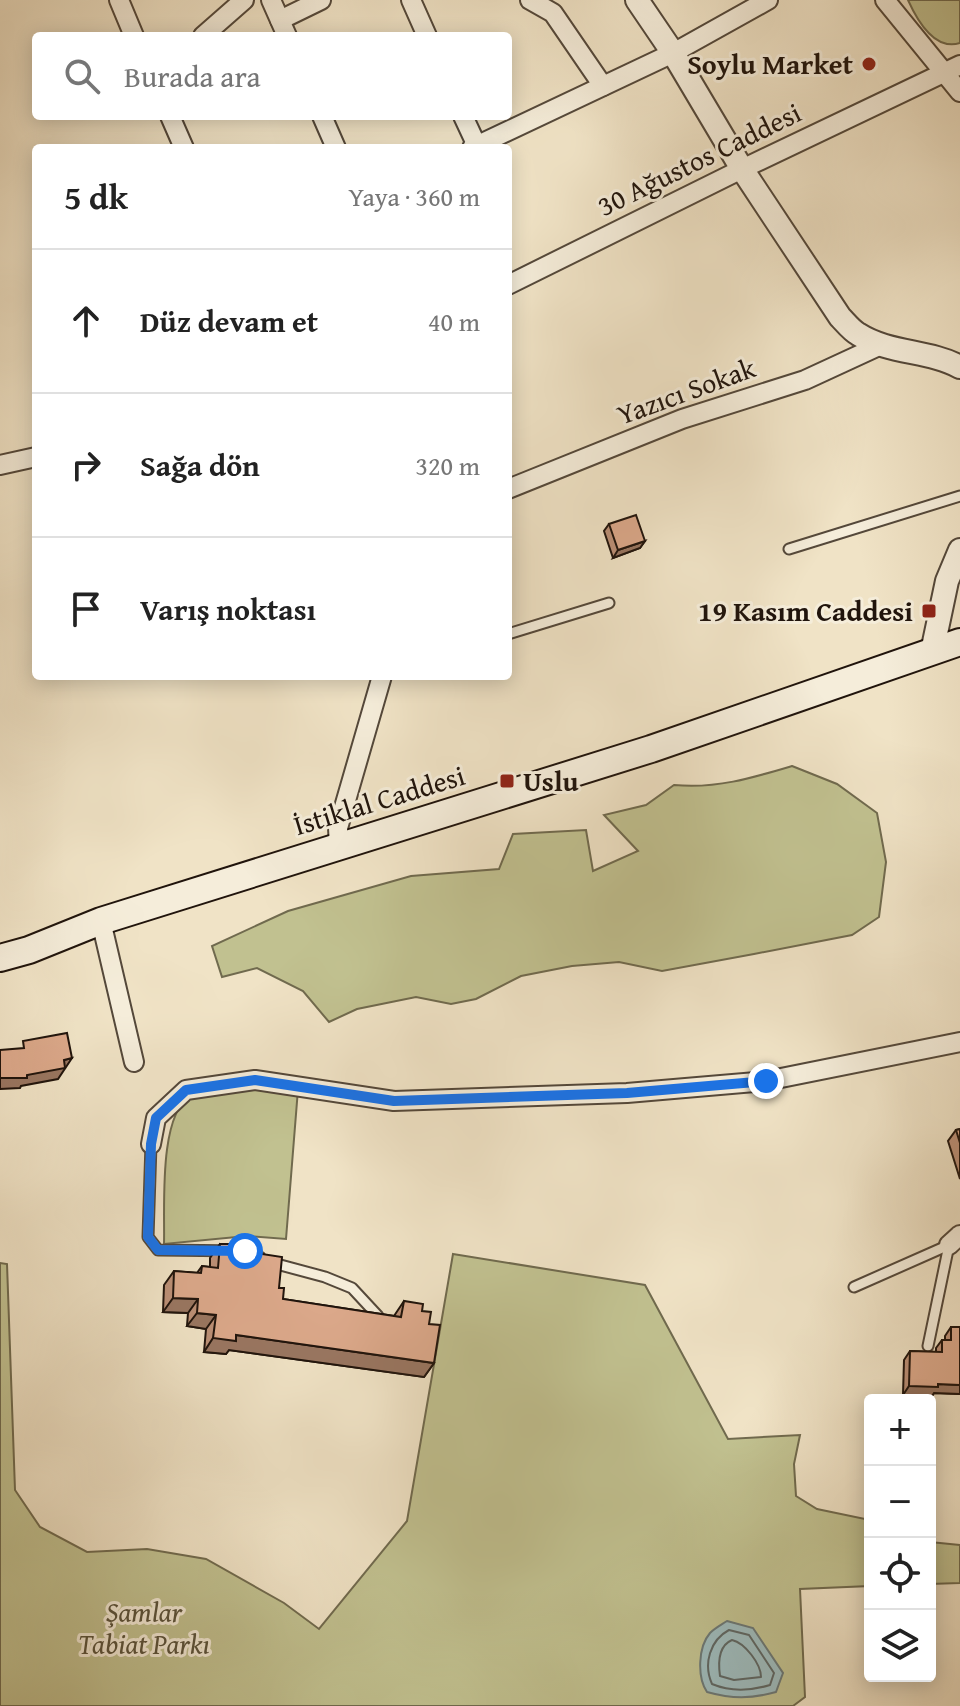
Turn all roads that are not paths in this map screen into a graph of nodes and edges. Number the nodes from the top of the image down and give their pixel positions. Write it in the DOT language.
graph roads {
  1 [pos="244,0"];
  2 [pos="271,0"];
  3 [pos="321,0"];
  4 [pos="411,0"];
  5 [pos="530,0"];
  6 [pos="637,0"];
  7 [pos="768,0"];
  8 [pos="885,0"];
  9 [pos="122,2"];
  10 [pos="283,28"];
  11 [pos="133,32"];
  12 [pos="208,32"];
  13 [pos="425,32"];
  14 [pos="673,53"];
  15 [pos="952,69"];
  16 [pos="603,86"];
  17 [pos="960,92"];
  18 [pos="172,120"];
  19 [pos="324,120"];
  20 [pos="464,120"];
  21 [pos="182,144"];
  22 [pos="334,144"];
  23 [pos="473,144"];
  24 [pos="480,144"];
  25 [pos="742,169"];
  26 [pos="512,283"];
  27 [pos="883,344"];
  28 [pos="960,367"];
  29 [pos="32,458"];
  30 [pos="0,465"];
  31 [pos="512,487"];
  32 [pos="960,496"];
  33 [pos="789,549"];
  34 [pos="960,550"];
  35 [pos="609,603"];
  36 [pos="512,633"];
  37 [pos="960,642"];
  38 [pos="932,652"];
  39 [pos="381,680"];
  40 [pos="339,846"];
  41 [pos="101,921"];
  42 [pos="0,958"];
  43 [pos="960,1042"];
  44 [pos="134,1062"];
  45 [pos="151,1144"];
  46 [pos="954,1240"];
  47 [pos="854,1287"];
  48 [pos="378,1316"];
  49 [pos="928,1346"];
  1 -- 12 [label="street"];
  2 -- 10 [label="street"];
  3 -- 10 [label="street"];
  4 -- 13 [label="street"];
  5 -- 16 [label="street"];
  6 -- 14 [label="street"];
  7 -- 14 [label="street"];
  8 -- 15 [label="street"];
  9 -- 11 [label="street"];
  14 -- 16 [label="street"];
  14 -- 25 [label="street"];
  15 -- 17 [label="street"];
  15 -- 25 [label="street, 30 Ağustos Caddesi"];
  16 -- 24 [label="street"];
  18 -- 21 [label="street"];
  19 -- 22 [label="street"];
  20 -- 23 [label="street"];
  25 -- 26 [label="street, 30 Ağustos Caddesi"];
  25 -- 27 [label="street"];
  27 -- 28 [label="street"];
  27 -- 31 [label="street, Yazıcı Sokak"];
  29 -- 30 [label="street"];
  32 -- 33 [label="lane"];
  34 -- 38 [label="street"];
  35 -- 36 [label="lane"];
  37 -- 38 [label="main road, İstiklal Caddesi"];
  38 -- 40 [label="main road, İstiklal Caddesi"];
  39 -- 40 [label="street"];
  40 -- 41 [label="main road, İstiklal Caddesi"];
  41 -- 42 [label="main road, İstiklal Caddesi"];
  41 -- 44 [label="street"];
  43 -- 45 [label="street"];
  45 -- 48 [label="lane"];
  46 -- 47 [label="lane"];
  46 -- 49 [label="lane"];
}
